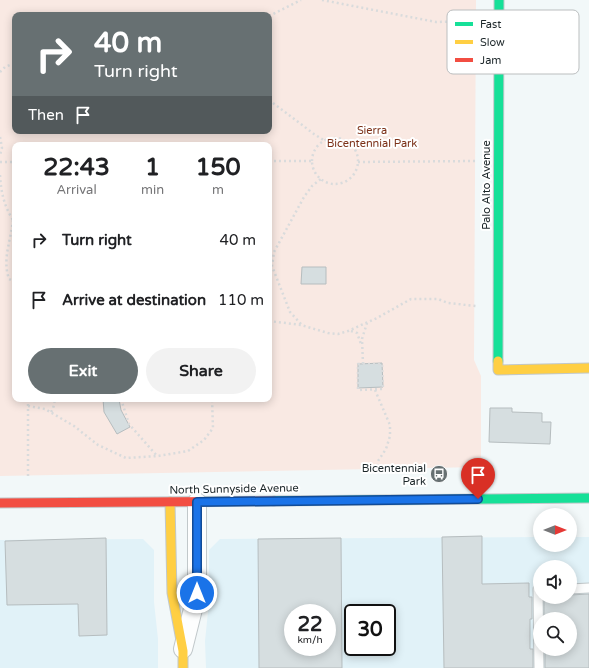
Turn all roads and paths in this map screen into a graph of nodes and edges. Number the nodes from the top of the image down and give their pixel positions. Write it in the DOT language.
graph roads {
  1 [pos="301,0"];
  2 [pos="322,0"];
  3 [pos="499,0"];
  4 [pos="499,10"];
  5 [pos="272,14"];
  6 [pos="447,22"];
  7 [pos="12,64"];
  8 [pos="0,72"];
  9 [pos="499,74"];
  10 [pos="272,102"];
  11 [pos="0,137"];
  12 [pos="325,141"];
  13 [pos="0,155"];
  14 [pos="477,160"];
  15 [pos="272,161"];
  16 [pos="312,161"];
  17 [pos="0,162"];
  18 [pos="12,162"];
  19 [pos="358,162"];
  20 [pos="0,175"];
  21 [pos="321,179"];
  22 [pos="12,217"];
  23 [pos="12,230"];
  24 [pos="12,280"];
  25 [pos="476,306"];
  26 [pos="272,320"];
  27 [pos="367,323"];
  28 [pos="301,324"];
  29 [pos="348,331"];
  30 [pos="363,353"];
  31 [pos="363,364"];
  32 [pos="589,368"];
  33 [pos="375,390"];
  34 [pos="28,402"];
  35 [pos="54,402"];
  36 [pos="121,402"];
  37 [pos="212,402"];
  38 [pos="28,406"];
  39 [pos="51,412"];
  40 [pos="158,456"];
  41 [pos="376,473"];
  42 [pos="28,476"];
  43 [pos="589,498"];
  44 [pos="170,502"];
  45 [pos="197,502"];
  46 [pos="0,503"];
  47 [pos="589,588"];
  48 [pos="577,589"];
  49 [pos="538,604"];
  50 [pos="183,660"];
  51 [pos="539,668"];
  1 -- 5 [label="path"];
  2 -- 6 [label="path"];
  3 -- 4 [label="street, Palo Alto Avenue"];
  7 -- 8 [label="path"];
  9 -- 32 [label="street, Palo Alto Avenue"];
  10 -- 12 [label="path"];
  11 -- 13 [label="path"];
  12 -- 16 [label="path"];
  12 -- 19 [label="path"];
  14 -- 19 [label="path"];
  15 -- 16 [label="path"];
  16 -- 21 [label="path"];
  17 -- 18 [label="path"];
  19 -- 21 [label="path"];
  20 -- 22 [label="path"];
  21 -- 28 [label="path"];
  23 -- 24 [label="path"];
  25 -- 27 [label="path"];
  26 -- 28 [label="path"];
  27 -- 29 [label="path"];
  27 -- 30 [label="path"];
  28 -- 29 [label="path"];
  29 -- 30 [label="path"];
  30 -- 31 [label="path"];
  31 -- 33 [label="path"];
  31 -- 33 [label="path"];
  33 -- 41 [label="path"];
  34 -- 38 [label="path"];
  35 -- 39 [label="path"];
  36 -- 40 [label="path"];
  37 -- 40 [label="path"];
  38 -- 39 [label="path"];
  38 -- 42 [label="path"];
  39 -- 40 [label="path"];
  43 -- 45 [label="street, North Sunnyside Avenue"];
  44 -- 45 [label="street, North Sunnyside Avenue"];
  44 -- 46 [label="street, North Sunnyside Avenue"];
  44 -- 50 [label="street"];
  45 -- 50 [label="street"];
  47 -- 48 [label="lane"];
  49 -- 51 [label="lane"];
}
